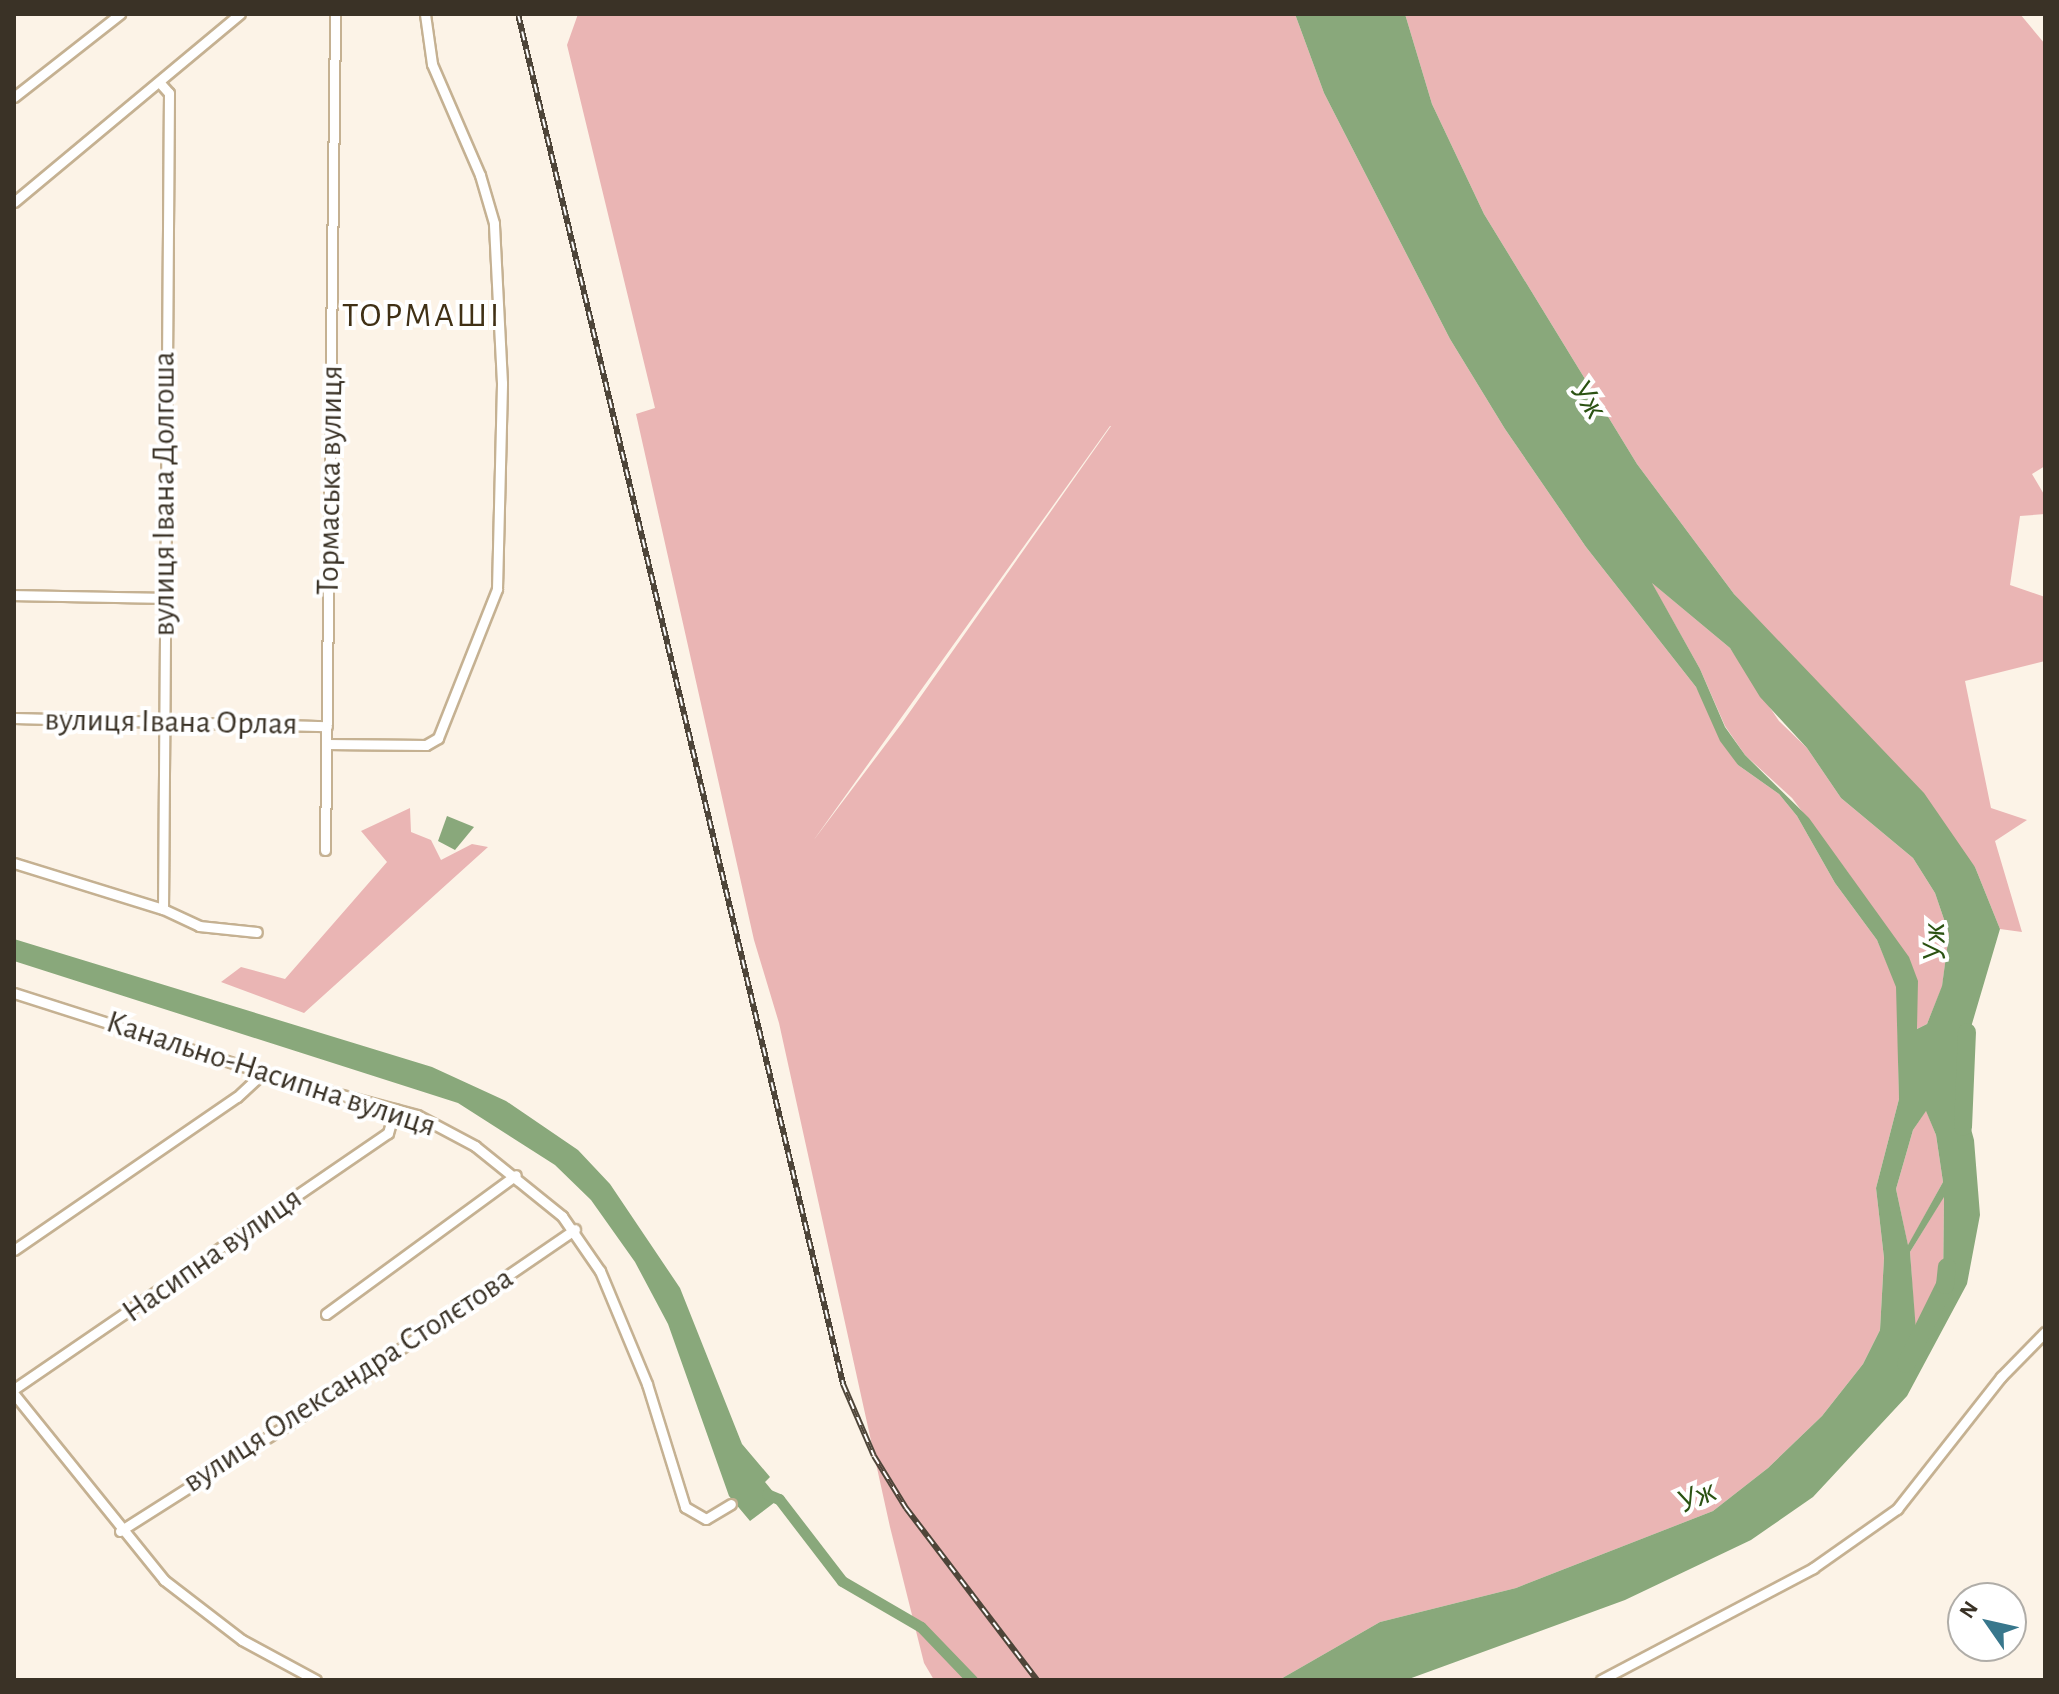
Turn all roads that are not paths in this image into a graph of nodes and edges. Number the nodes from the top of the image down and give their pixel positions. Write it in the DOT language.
graph roads {
  1 [pos="120,14"];
  2 [pos="240,14"];
  3 [pos="335,14"];
  4 [pos="425,14"];
  5 [pos="160,83"];
  6 [pos="14,97"];
  7 [pos="14,202"];
  8 [pos="14,595"];
  9 [pos="164,598"];
  10 [pos="14,718"];
  11 [pos="163,721"];
  12 [pos="327,726"];
  13 [pos="326,744"];
  14 [pos="325,850"];
  15 [pos="14,863"];
  16 [pos="163,909"];
  17 [pos="257,932"];
  18 [pos="14,993"];
  19 [pos="263,1073"];
  20 [pos="395,1109"];
  21 [pos="516,1175"];
  22 [pos="575,1229"];
  23 [pos="14,1250"];
  24 [pos="326,1314"];
  25 [pos="2045,1332"];
  26 [pos="14,1392"];
  27 [pos="731,1504"];
  28 [pos="120,1531"];
  29 [pos="316,1680"];
  30 [pos="1601,1680"];
  1 -- 6 [label="street"];
  2 -- 5 [label="street"];
  3 -- 12 [label="street, Тормаська вулиця"];
  4 -- 13 [label="street"];
  5 -- 7 [label="street"];
  5 -- 9 [label="street, вулиця Івана Долгоша"];
  8 -- 9 [label="street"];
  9 -- 11 [label="street, вулиця Івана Долгоша"];
  10 -- 11 [label="street, вулиця Івана Орлая"];
  11 -- 12 [label="street, вулиця Івана Орлая"];
  11 -- 16 [label="street, вулиця Івана Долгоша"];
  12 -- 13 [label="street, Тормаська вулиця"];
  13 -- 14 [label="street, Тормаська вулиця"];
  15 -- 16 [label="street"];
  16 -- 17 [label="street"];
  18 -- 19 [label="street, Канально-Насипна вулиця"];
  19 -- 20 [label="street, Канально-Насипна вулиця"];
  19 -- 23 [label="street"];
  20 -- 21 [label="street, Канально-Насипна вулиця"];
  20 -- 26 [label="street, Насипна вулиця"];
  21 -- 22 [label="street, Канально-Насипна вулиця"];
  21 -- 24 [label="street"];
  22 -- 27 [label="street, Канально-Насипна вулиця"];
  22 -- 28 [label="street, вулиця Олександра Столєтова"];
  25 -- 30 [label="street"];
  26 -- 28 [label="street"];
  28 -- 29 [label="street"];
}
